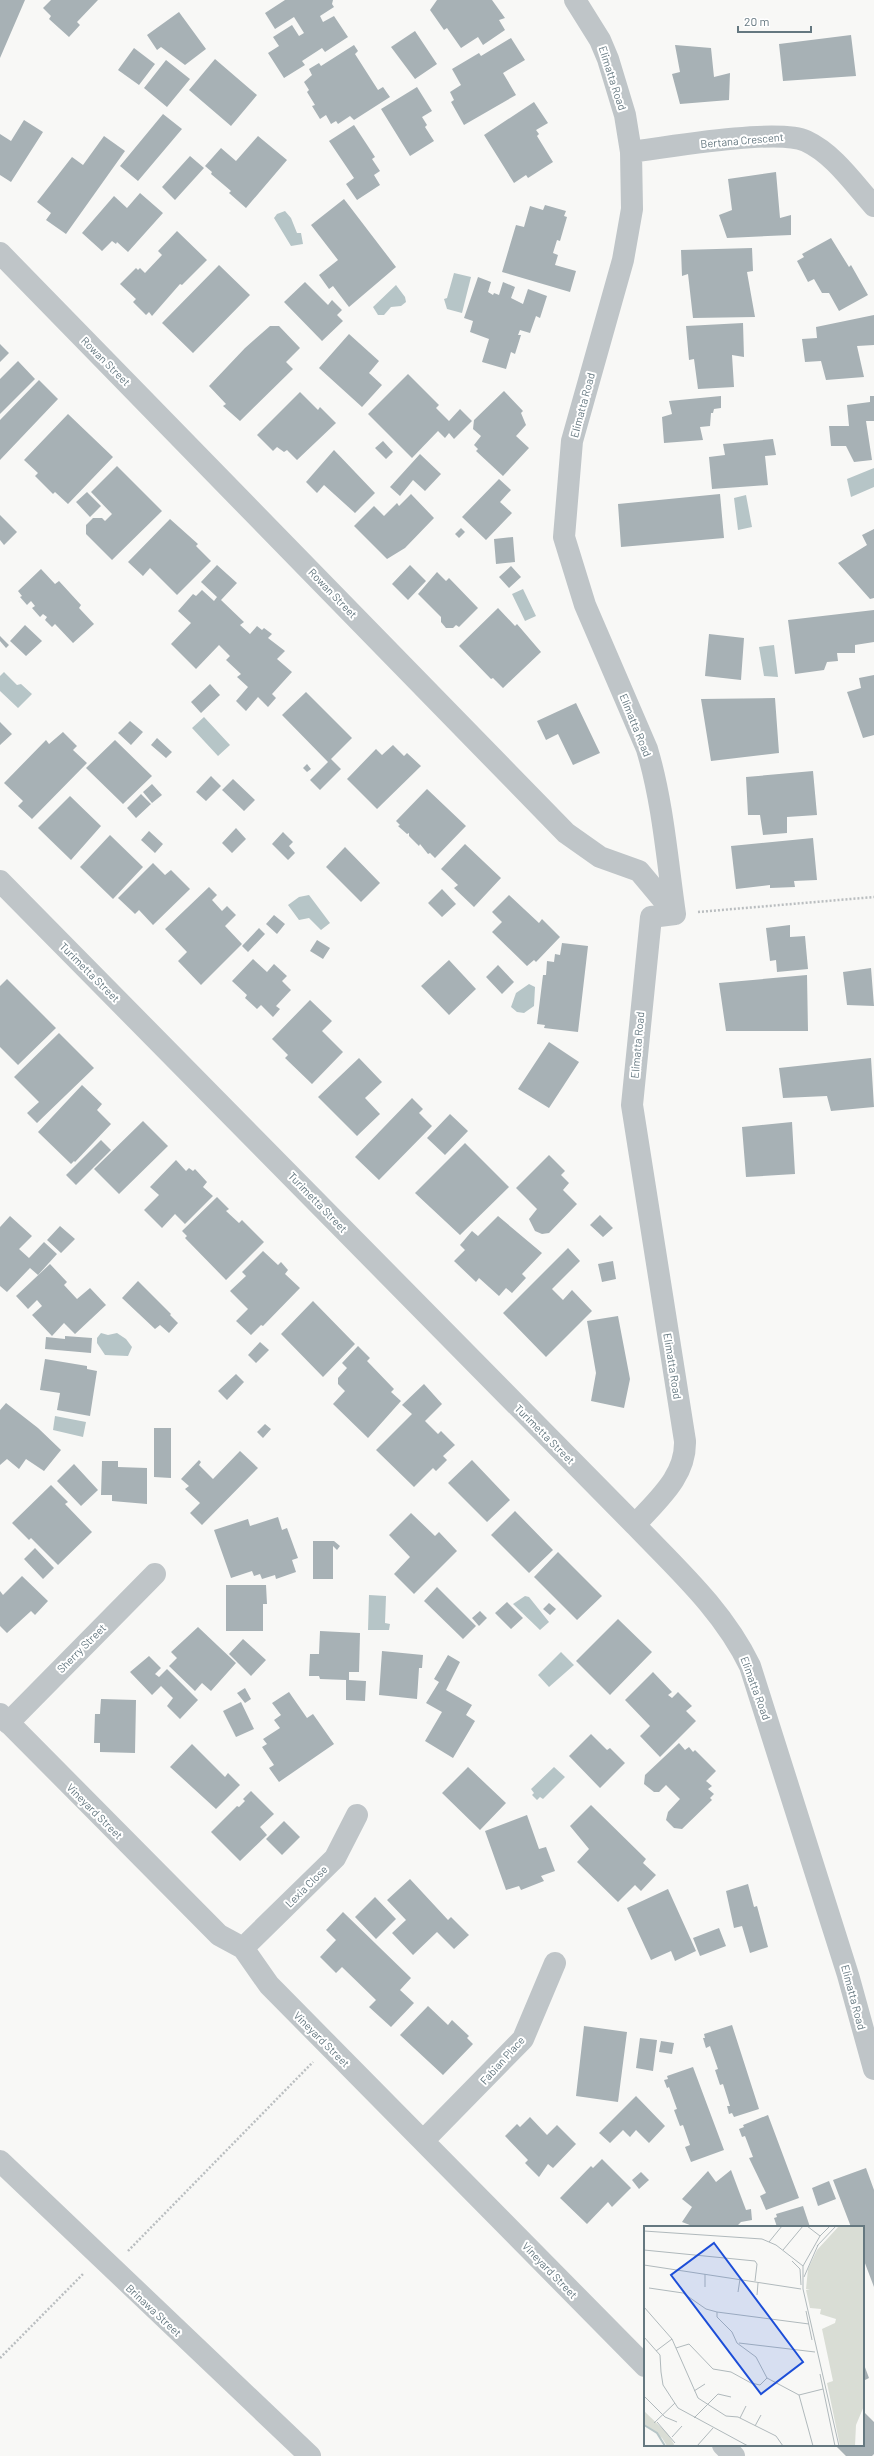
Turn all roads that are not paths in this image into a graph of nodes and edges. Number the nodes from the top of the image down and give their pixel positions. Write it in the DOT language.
graph roads {
  1 [pos="576,0"];
  2 [pos="631,152"];
  3 [pos="874,206"];
  4 [pos="0,253"];
  5 [pos="0,880"];
  6 [pos="675,914"];
  7 [pos="634,1525"];
  8 [pos="155,1574"];
  9 [pos="4,1719"];
  10 [pos="357,1815"];
  11 [pos="243,1948"];
  12 [pos="555,1963"];
  13 [pos="874,2068"];
  14 [pos="423,2141"];
  15 [pos="0,2161"];
  16 [pos="644,2365"];
  17 [pos="724,2446"];
  18 [pos="310,2456"];
  19 [pos="734,2456"];
  1 -- 2 [label="street, Elimatta Road"];
  2 -- 3 [label="street, Bertana Crescent"];
  2 -- 6 [label="street, Elimatta Road"];
  4 -- 6 [label="street, Rowan Street"];
  5 -- 7 [label="street, Turimetta Street"];
  6 -- 7 [label="street, Elimatta Road"];
  7 -- 13 [label="street, Elimatta Road"];
  8 -- 9 [label="street, Sherry Street"];
  9 -- 11 [label="street, Vineyard Street"];
  10 -- 11 [label="street, Lexia Close"];
  11 -- 14 [label="street, Vineyard Street"];
  12 -- 14 [label="street, Fabian Place"];
  14 -- 16 [label="street, Vineyard Street"];
  15 -- 18 [label="street, Brinawa Street"];
  17 -- 19 [label="street"];
}
